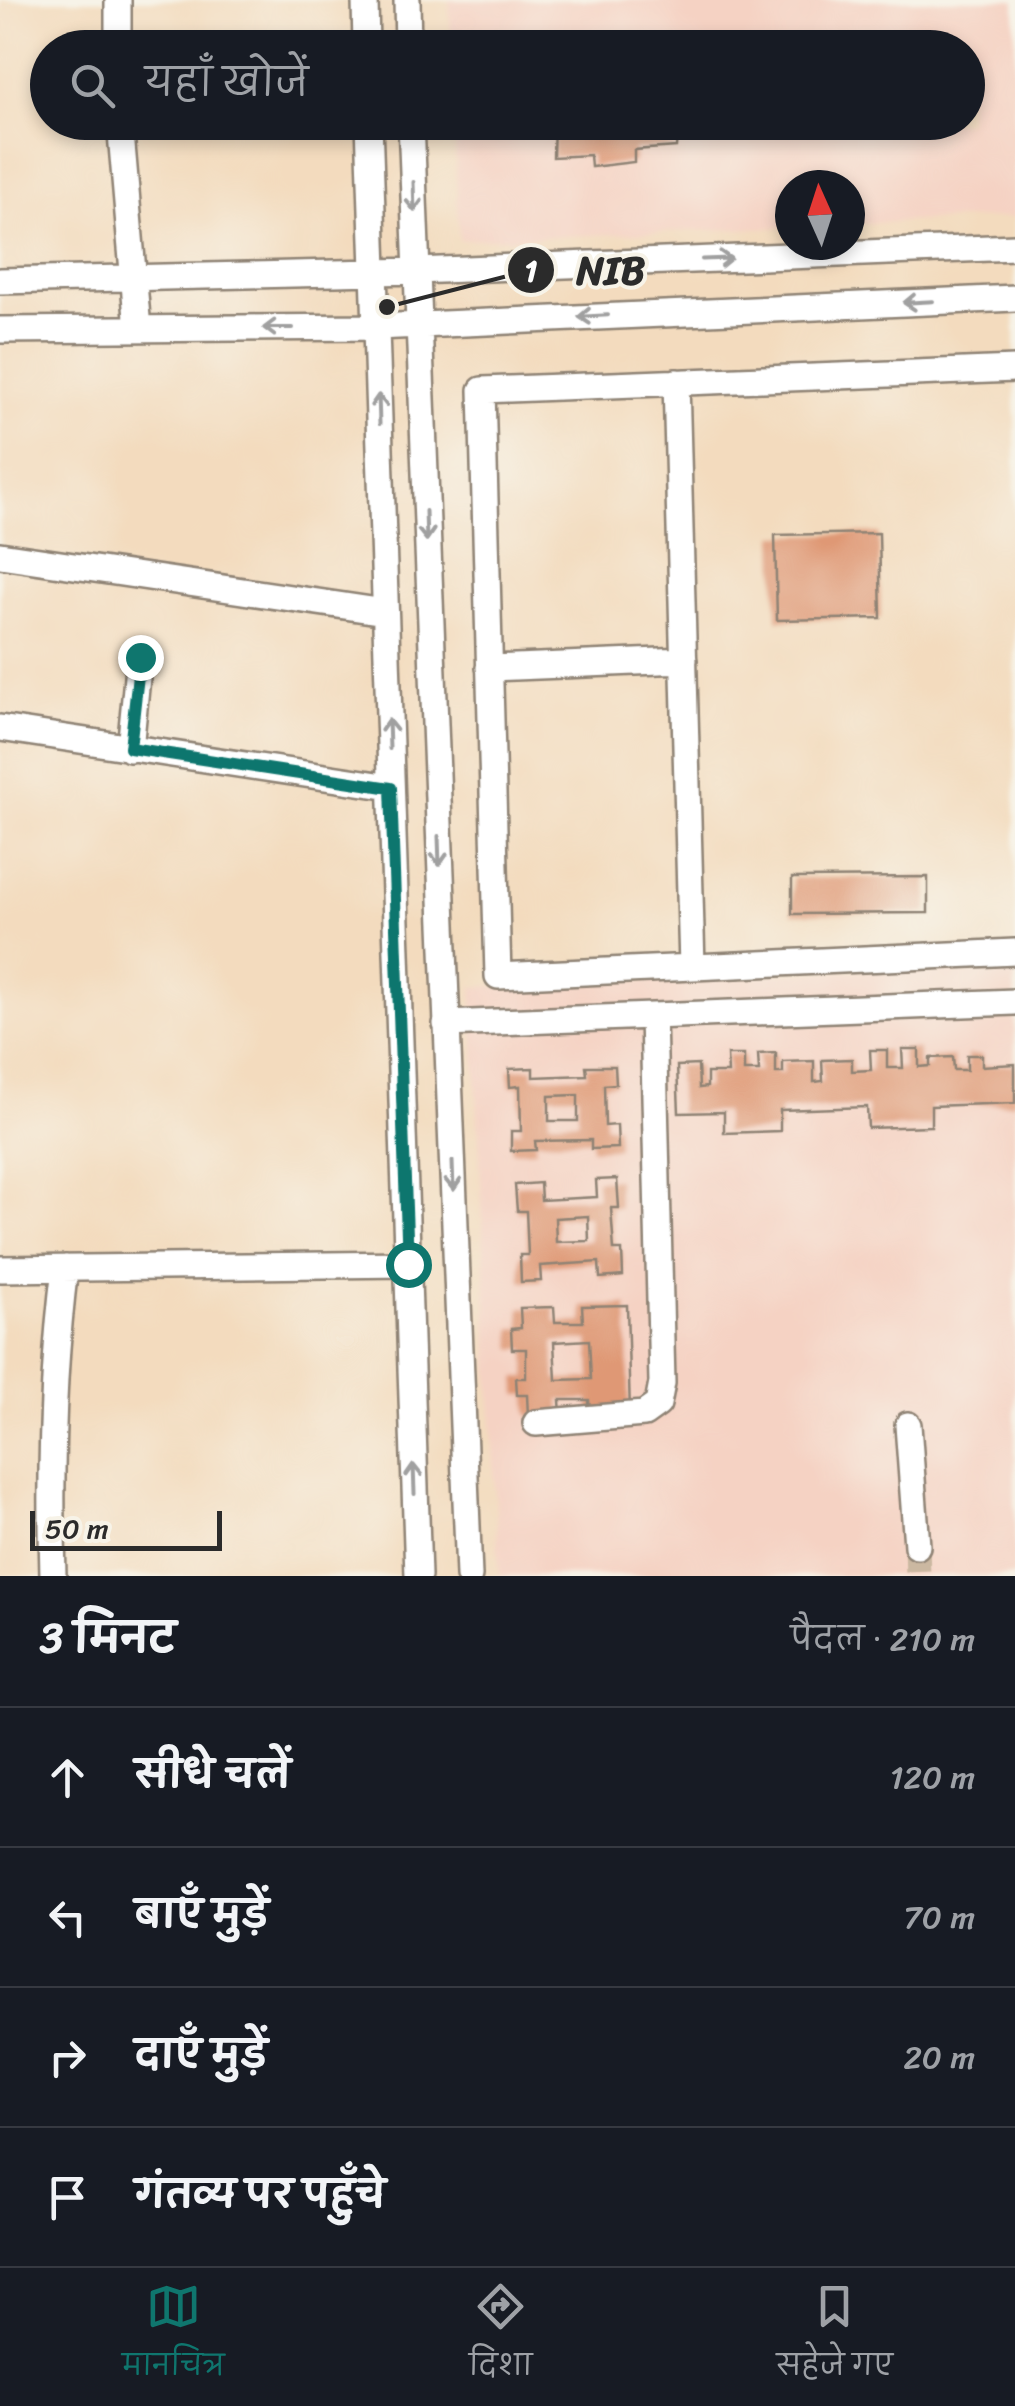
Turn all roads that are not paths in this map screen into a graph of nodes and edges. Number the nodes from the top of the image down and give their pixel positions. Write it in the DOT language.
graph roads {
  1 [pos="118,0"];
  2 [pos="364,0"];
  3 [pos="406,0"];
  4 [pos="118,30"];
  5 [pos="365,30"];
  6 [pos="407,30"];
  7 [pos="122,140"];
  8 [pos="370,140"];
  9 [pos="412,140"];
  10 [pos="1015,247"];
  11 [pos="416,271"];
  12 [pos="374,272"];
  13 [pos="134,278"];
  14 [pos="0,281"];
  15 [pos="1015,298"];
  16 [pos="418,324"];
  17 [pos="376,327"];
  18 [pos="138,328"];
  19 [pos="0,330"];
  20 [pos="1015,369"];
  21 [pos="676,382"];
  22 [pos="0,555"];
  23 [pos="386,612"];
  24 [pos="140,657"];
  25 [pos="684,660"];
  26 [pos="490,668"];
  27 [pos="0,728"];
  28 [pos="130,748"];
  29 [pos="391,788"];
  30 [pos="1015,952"];
  31 [pos="692,967"];
  32 [pos="1015,1002"];
  33 [pos="653,1016"];
  34 [pos="446,1024"];
  35 [pos="408,1264"];
  36 [pos="65,1268"];
  37 [pos="0,1269"];
  38 [pos="536,1423"];
  39 [pos="908,1425"];
  40 [pos="917,1546"];
  41 [pos="53,1576"];
  42 [pos="418,1576"];
  43 [pos="469,1576"];
  1 -- 4 [label="street"];
  2 -- 5 [label="street"];
  3 -- 6 [label="street"];
  7 -- 13 [label="street"];
  8 -- 12 [label="street"];
  9 -- 11 [label="street, one-way"];
  11 -- 10 [label="street, one-way"];
  11 -- 12 [label="street"];
  11 -- 16 [label="street"];
  12 -- 13 [label="street"];
  12 -- 17 [label="street"];
  13 -- 14 [label="street"];
  13 -- 18 [label="street"];
  15 -- 16 [label="street, one-way"];
  16 -- 17 [label="street"];
  16 -- 34 [label="street, one-way"];
  17 -- 18 [label="street, one-way"];
  23 -- 17 [label="street, one-way"];
  18 -- 19 [label="street"];
  20 -- 21 [label="street"];
  21 -- 25 [label="street"];
  21 -- 26 [label="street"];
  22 -- 23 [label="street"];
  29 -- 23 [label="street, one-way"];
  24 -- 28 [label="street"];
  25 -- 26 [label="street"];
  25 -- 31 [label="street"];
  26 -- 31 [label="street"];
  27 -- 28 [label="street"];
  28 -- 29 [label="street"];
  29 -- 35 [label="street"];
  30 -- 31 [label="street"];
  32 -- 33 [label="street"];
  33 -- 34 [label="street"];
  33 -- 38 [label="street"];
  34 -- 43 [label="street, one-way"];
  35 -- 36 [label="street"];
  42 -- 35 [label="street, one-way"];
  36 -- 37 [label="street"];
  36 -- 41 [label="street"];
  39 -- 40 [label="street"];
}
